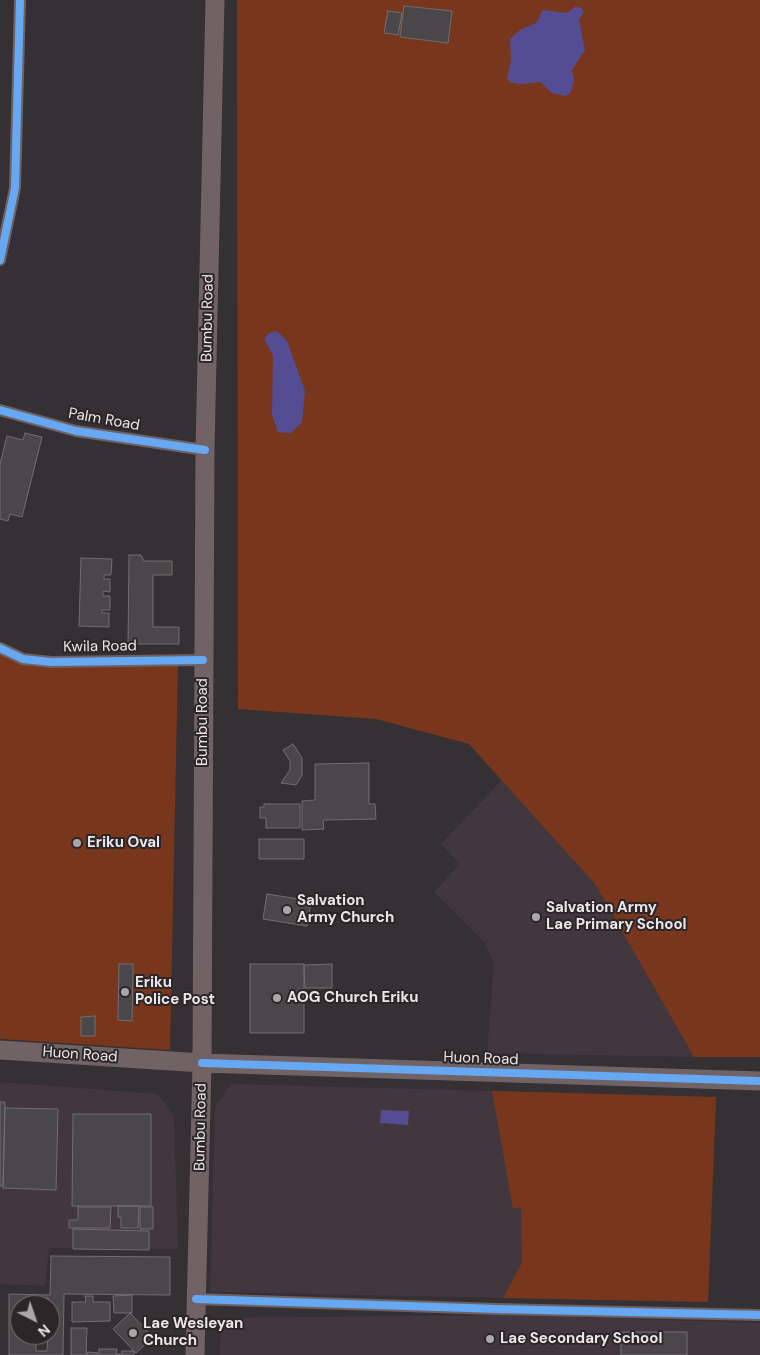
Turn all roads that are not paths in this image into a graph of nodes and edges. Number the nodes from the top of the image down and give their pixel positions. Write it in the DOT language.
graph roads {
  1 [pos="20,0"];
  2 [pos="215,0"];
  3 [pos="0,260"];
  4 [pos="0,410"];
  5 [pos="205,450"];
  6 [pos="0,648"];
  7 [pos="203,660"];
  8 [pos="0,1050"];
  9 [pos="202,1063"];
  10 [pos="760,1081"];
  11 [pos="196,1299"];
  12 [pos="760,1315"];
  13 [pos="195,1355"];
  1 -- 3 [label="street"];
  2 -- 5 [label="main road, Bumbu Road"];
  4 -- 5 [label="street, Palm Road"];
  5 -- 7 [label="main road, Bumbu Road"];
  6 -- 7 [label="street, Kwila Road"];
  7 -- 9 [label="main road, Bumbu Road"];
  8 -- 9 [label="main road, Huon Road"];
  9 -- 10 [label="main road, Huon Road"];
  9 -- 11 [label="main road, Bumbu Road"];
  11 -- 12 [label="street"];
  11 -- 13 [label="main road, Bumbu Road"];
}
